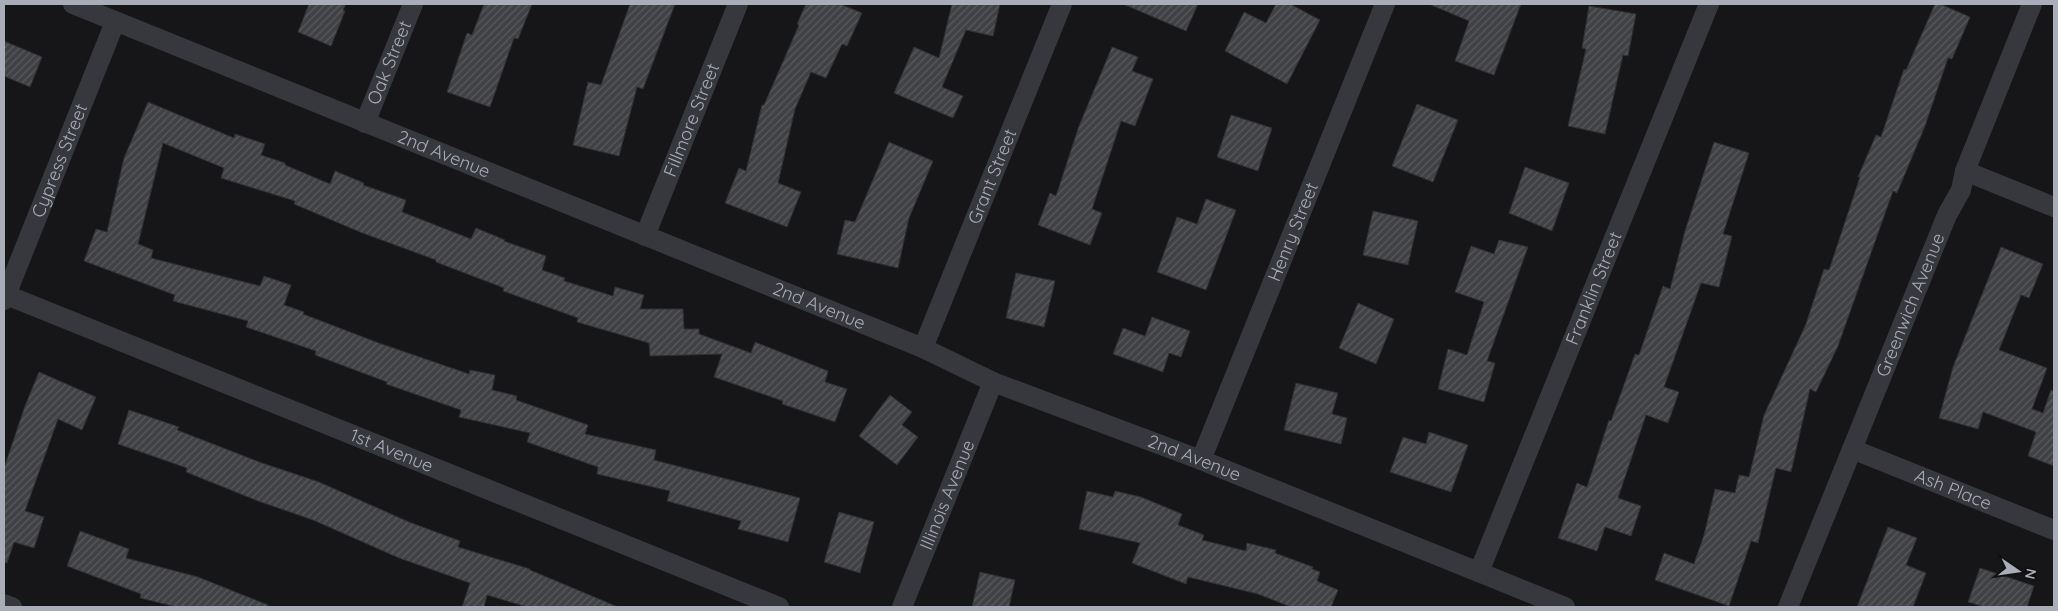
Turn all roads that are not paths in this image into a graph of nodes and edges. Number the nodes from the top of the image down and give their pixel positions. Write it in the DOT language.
graph roads {
  1 [pos="413,4"];
  2 [pos="738,4"];
  3 [pos="1062,4"];
  4 [pos="1385,4"];
  5 [pos="1709,4"];
  6 [pos="2032,4"];
  7 [pos="83,6"];
  8 [pos="115,22"];
  9 [pos="365,123"];
  10 [pos="1965,171"];
  11 [pos="2054,207"];
  12 [pos="645,236"];
  13 [pos="4,296"];
  14 [pos="922,348"];
  15 [pos="992,382"];
  16 [pos="1852,449"];
  17 [pos="1201,460"];
  18 [pos="2054,530"];
  19 [pos="1479,572"];
  20 [pos="4,604"];
  21 [pos="12,607"];
  22 [pos="779,607"];
  23 [pos="902,607"];
  24 [pos="1565,607"];
  25 [pos="1788,607"];
  1 -- 9 [label="street, Oak Street"];
  2 -- 12 [label="street, Fillmore Street"];
  3 -- 14 [label="street, Grant Street"];
  4 -- 17 [label="street, Henry Street"];
  5 -- 19 [label="street, Franklin Street"];
  6 -- 10 [label="street, Greenwich Avenue"];
  7 -- 8 [label="street, 2nd Avenue"];
  8 -- 9 [label="street, 2nd Avenue"];
  8 -- 13 [label="street, Cypress Street"];
  9 -- 12 [label="street, 2nd Avenue"];
  10 -- 11 [label="street"];
  10 -- 16 [label="street, Greenwich Avenue"];
  12 -- 14 [label="street, 2nd Avenue"];
  13 -- 22 [label="street, 1st Avenue"];
  14 -- 15 [label="street, 2nd Avenue"];
  15 -- 17 [label="street, 2nd Avenue"];
  15 -- 23 [label="street, Illinois Avenue"];
  16 -- 18 [label="street, Ash Place"];
  16 -- 25 [label="street, Greenwich Avenue"];
  17 -- 19 [label="street, 2nd Avenue"];
  19 -- 24 [label="street, 2nd Avenue"];
  20 -- 21 [label="street"];
}
